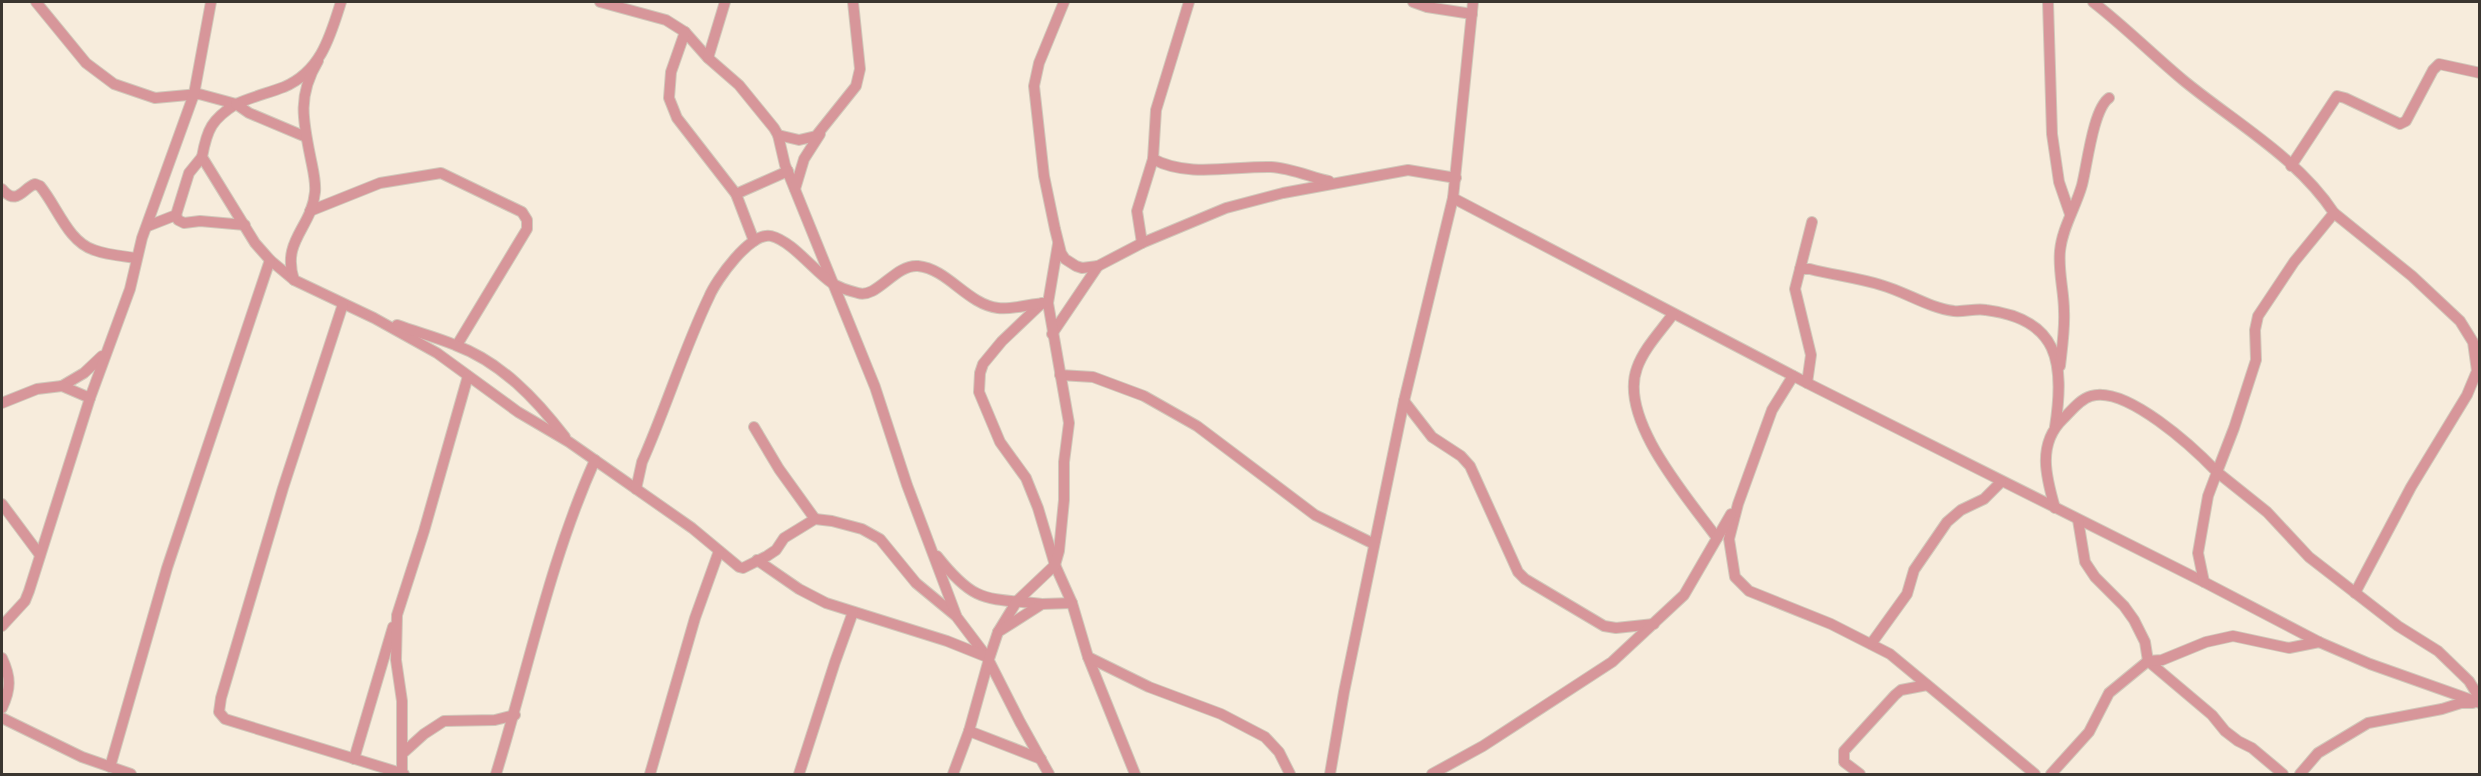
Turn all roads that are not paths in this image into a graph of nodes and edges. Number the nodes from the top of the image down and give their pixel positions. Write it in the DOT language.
graph roads {
  1 [pos="36,2"];
  2 [pos="211,2"];
  3 [pos="341,2"];
  4 [pos="600,2"];
  5 [pos="725,2"];
  6 [pos="853,2"];
  7 [pos="1064,2"];
  8 [pos="1189,2"];
  9 [pos="1413,2"];
  10 [pos="1473,2"];
  11 [pos="2048,2"];
  12 [pos="2092,2"];
  13 [pos="1472,14"];
  14 [pos="686,32"];
  15 [pos="708,58"];
  16 [pos="318,61"];
  17 [pos="2480,73"];
  18 [pos="194,94"];
  19 [pos="2109,98"];
  20 [pos="236,104"];
  21 [pos="820,133"];
  22 [pos="778,135"];
  23 [pos="306,137"];
  24 [pos="202,157"];
  25 [pos="1153,159"];
  26 [pos="2291,166"];
  27 [pos="788,171"];
  28 [pos="1456,178"];
  29 [pos="1333,182"];
  30 [pos="795,189"];
  31 [pos="3,194"];
  32 [pos="736,194"];
  33 [pos="1453,198"];
  34 [pos="310,211"];
  35 [pos="2334,213"];
  36 [pos="2070,214"];
  37 [pos="176,215"];
  38 [pos="1812,222"];
  39 [pos="245,225"];
  40 [pos="148,226"];
  41 [pos="754,241"];
  42 [pos="1058,242"];
  43 [pos="1142,243"];
  44 [pos="136,258"];
  45 [pos="270,260"];
  46 [pos="1098,266"];
  47 [pos="1800,269"];
  48 [pos="294,280"];
  49 [pos="834,285"];
  50 [pos="1045,303"];
  51 [pos="343,304"];
  52 [pos="1673,314"];
  53 [pos="374,318"];
  54 [pos="1052,334"];
  55 [pos="457,345"];
  56 [pos="106,351"];
  57 [pos="2059,373"];
  58 [pos="1060,375"];
  59 [pos="468,376"];
  60 [pos="1793,376"];
  61 [pos="1807,383"];
  62 [pos="62,386"];
  63 [pos="90,398"];
  64 [pos="1404,401"];
  65 [pos="2,402"];
  66 [pos="754,427"];
  67 [pos="2055,427"];
  68 [pos="569,442"];
  69 [pos="595,460"];
  70 [pos="2217,472"];
  71 [pos="2001,482"];
  72 [pos="636,489"];
  73 [pos="2,504"];
  74 [pos="1738,504"];
  75 [pos="2055,508"];
  76 [pos="815,519"];
  77 [pos="2078,520"];
  78 [pos="1717,538"];
  79 [pos="1374,544"];
  80 [pos="931,548"];
  81 [pos="719,550"];
  82 [pos="40,555"];
  83 [pos="757,560"];
  84 [pos="1055,565"];
  85 [pos="2204,582"];
  86 [pos="2355,592"];
  87 [pos="1017,601"];
  88 [pos="1072,603"];
  89 [pos="1042,604"];
  90 [pos="854,612"];
  91 [pos="397,615"];
  92 [pos="956,616"];
  93 [pos="1655,624"];
  94 [pos="2,626"];
  95 [pos="998,632"];
  96 [pos="2319,642"];
  97 [pos="1871,644"];
  98 [pos="1088,657"];
  99 [pos="2,658"];
  100 [pos="988,658"];
  101 [pos="2148,661"];
  102 [pos="1927,685"];
  103 [pos="2480,702"];
  104 [pos="2,708"];
  105 [pos="515,715"];
  106 [pos="2,718"];
  107 [pos="969,731"];
  108 [pos="403,753"];
  109 [pos="354,759"];
  110 [pos="1042,759"];
  111 [pos="110,767"];
  112 [pos="131,774"];
  113 [pos="402,774"];
  114 [pos="496,774"];
  115 [pos="650,774"];
  116 [pos="799,774"];
  117 [pos="953,774"];
  118 [pos="1049,774"];
  119 [pos="1135,774"];
  120 [pos="1290,774"];
  121 [pos="1330,774"];
  122 [pos="1432,774"];
  123 [pos="1860,774"];
  124 [pos="2035,774"];
  125 [pos="2051,774"];
  126 [pos="2283,774"];
  127 [pos="2300,774"];
  1 -- 18 [label="street"];
  2 -- 18 [label="street"];
  3 -- 16 [label="street"];
  4 -- 14 [label="street"];
  5 -- 15 [label="street"];
  6 -- 21 [label="street"];
  7 -- 42 [label="street"];
  8 -- 25 [label="street"];
  9 -- 13 [label="street"];
  10 -- 13 [label="street"];
  11 -- 36 [label="street"];
  12 -- 26 [label="street"];
  13 -- 28 [label="street"];
  14 -- 15 [label="street"];
  14 -- 32 [label="street"];
  15 -- 22 [label="street"];
  16 -- 20 [label="street"];
  16 -- 23 [label="street"];
  17 -- 26 [label="street"];
  18 -- 20 [label="street"];
  18 -- 40 [label="street"];
  19 -- 36 [label="street"];
  20 -- 23 [label="street"];
  20 -- 24 [label="street"];
  21 -- 22 [label="street"];
  21 -- 30 [label="street"];
  22 -- 27 [label="street"];
  23 -- 34 [label="street"];
  24 -- 37 [label="street"];
  24 -- 39 [label="street"];
  25 -- 29 [label="street"];
  25 -- 43 [label="street"];
  26 -- 35 [label="street"];
  27 -- 30 [label="street"];
  27 -- 32 [label="street"];
  28 -- 29 [label="street"];
  28 -- 33 [label="street"];
  29 -- 43 [label="street"];
  30 -- 49 [label="street"];
  31 -- 44 [label="street"];
  32 -- 41 [label="street"];
  33 -- 52 [label="street"];
  33 -- 64 [label="street"];
  34 -- 48 [label="street"];
  34 -- 55 [label="street"];
  35 -- 70 [label="street"];
  35 -- 86 [label="street"];
  36 -- 57 [label="street"];
  37 -- 39 [label="street"];
  37 -- 40 [label="street"];
  38 -- 47 [label="street"];
  39 -- 45 [label="street"];
  40 -- 44 [label="street"];
  41 -- 49 [label="street"];
  41 -- 72 [label="street"];
  42 -- 46 [label="street"];
  42 -- 50 [label="street"];
  43 -- 46 [label="street"];
  44 -- 56 [label="street"];
  45 -- 48 [label="street"];
  45 -- 111 [label="street"];
  46 -- 54 [label="street"];
  47 -- 57 [label="street"];
  47 -- 61 [label="street"];
  48 -- 51 [label="street"];
  49 -- 50 [label="street"];
  49 -- 80 [label="street"];
  50 -- 54 [label="street"];
  50 -- 84 [label="street"];
  51 -- 53 [label="street"];
  51 -- 109 [label="street"];
  52 -- 60 [label="street"];
  52 -- 78 [label="street"];
  53 -- 55 [label="street"];
  53 -- 59 [label="street"];
  54 -- 58 [label="street"];
  55 -- 68 [label="street"];
  56 -- 62 [label="street"];
  56 -- 63 [label="street"];
  57 -- 67 [label="street"];
  58 -- 79 [label="street"];
  58 -- 84 [label="street"];
  59 -- 68 [label="street"];
  59 -- 91 [label="street"];
  60 -- 61 [label="street"];
  60 -- 74 [label="street"];
  61 -- 71 [label="street"];
  62 -- 63 [label="street"];
  62 -- 65 [label="street"];
  63 -- 82 [label="street"];
  64 -- 79 [label="street"];
  64 -- 93 [label="street"];
  66 -- 76 [label="street"];
  67 -- 70 [label="street"];
  67 -- 75 [label="street"];
  68 -- 69 [label="street"];
  69 -- 72 [label="street"];
  69 -- 105 [label="street"];
  70 -- 85 [label="street"];
  70 -- 86 [label="street"];
  71 -- 75 [label="street"];
  71 -- 97 [label="street"];
  72 -- 81 [label="street"];
  73 -- 82 [label="street"];
  74 -- 78 [label="street"];
  74 -- 97 [label="street"];
  75 -- 77 [label="street"];
  76 -- 83 [label="street"];
  76 -- 92 [label="street"];
  77 -- 85 [label="street"];
  77 -- 101 [label="street"];
  78 -- 93 [label="street"];
  79 -- 121 [label="street"];
  80 -- 87 [label="street"];
  80 -- 92 [label="street"];
  81 -- 83 [label="street"];
  81 -- 115 [label="street"];
  82 -- 94 [label="street"];
  83 -- 90 [label="street"];
  84 -- 87 [label="street"];
  84 -- 88 [label="street"];
  85 -- 96 [label="street"];
  86 -- 103 [label="street"];
  87 -- 89 [label="street"];
  87 -- 95 [label="street"];
  88 -- 89 [label="street"];
  88 -- 98 [label="street"];
  89 -- 95 [label="street"];
  90 -- 100 [label="street"];
  90 -- 116 [label="street"];
  91 -- 108 [label="street"];
  91 -- 109 [label="street"];
  92 -- 100 [label="street"];
  93 -- 122 [label="street"];
  95 -- 100 [label="street"];
  96 -- 101 [label="street"];
  96 -- 103 [label="street"];
  97 -- 102 [label="street"];
  98 -- 119 [label="street"];
  98 -- 120 [label="street"];
  99 -- 104 [label="street"];
  100 -- 107 [label="street"];
  100 -- 110 [label="street"];
  101 -- 125 [label="street"];
  101 -- 126 [label="street"];
  102 -- 123 [label="street"];
  102 -- 124 [label="street"];
  103 -- 127 [label="street"];
  105 -- 108 [label="street"];
  105 -- 114 [label="street"];
  106 -- 111 [label="street"];
  107 -- 110 [label="street"];
  107 -- 117 [label="street"];
  108 -- 113 [label="street"];
  109 -- 113 [label="street"];
  110 -- 118 [label="street"];
  111 -- 112 [label="street"];
}
